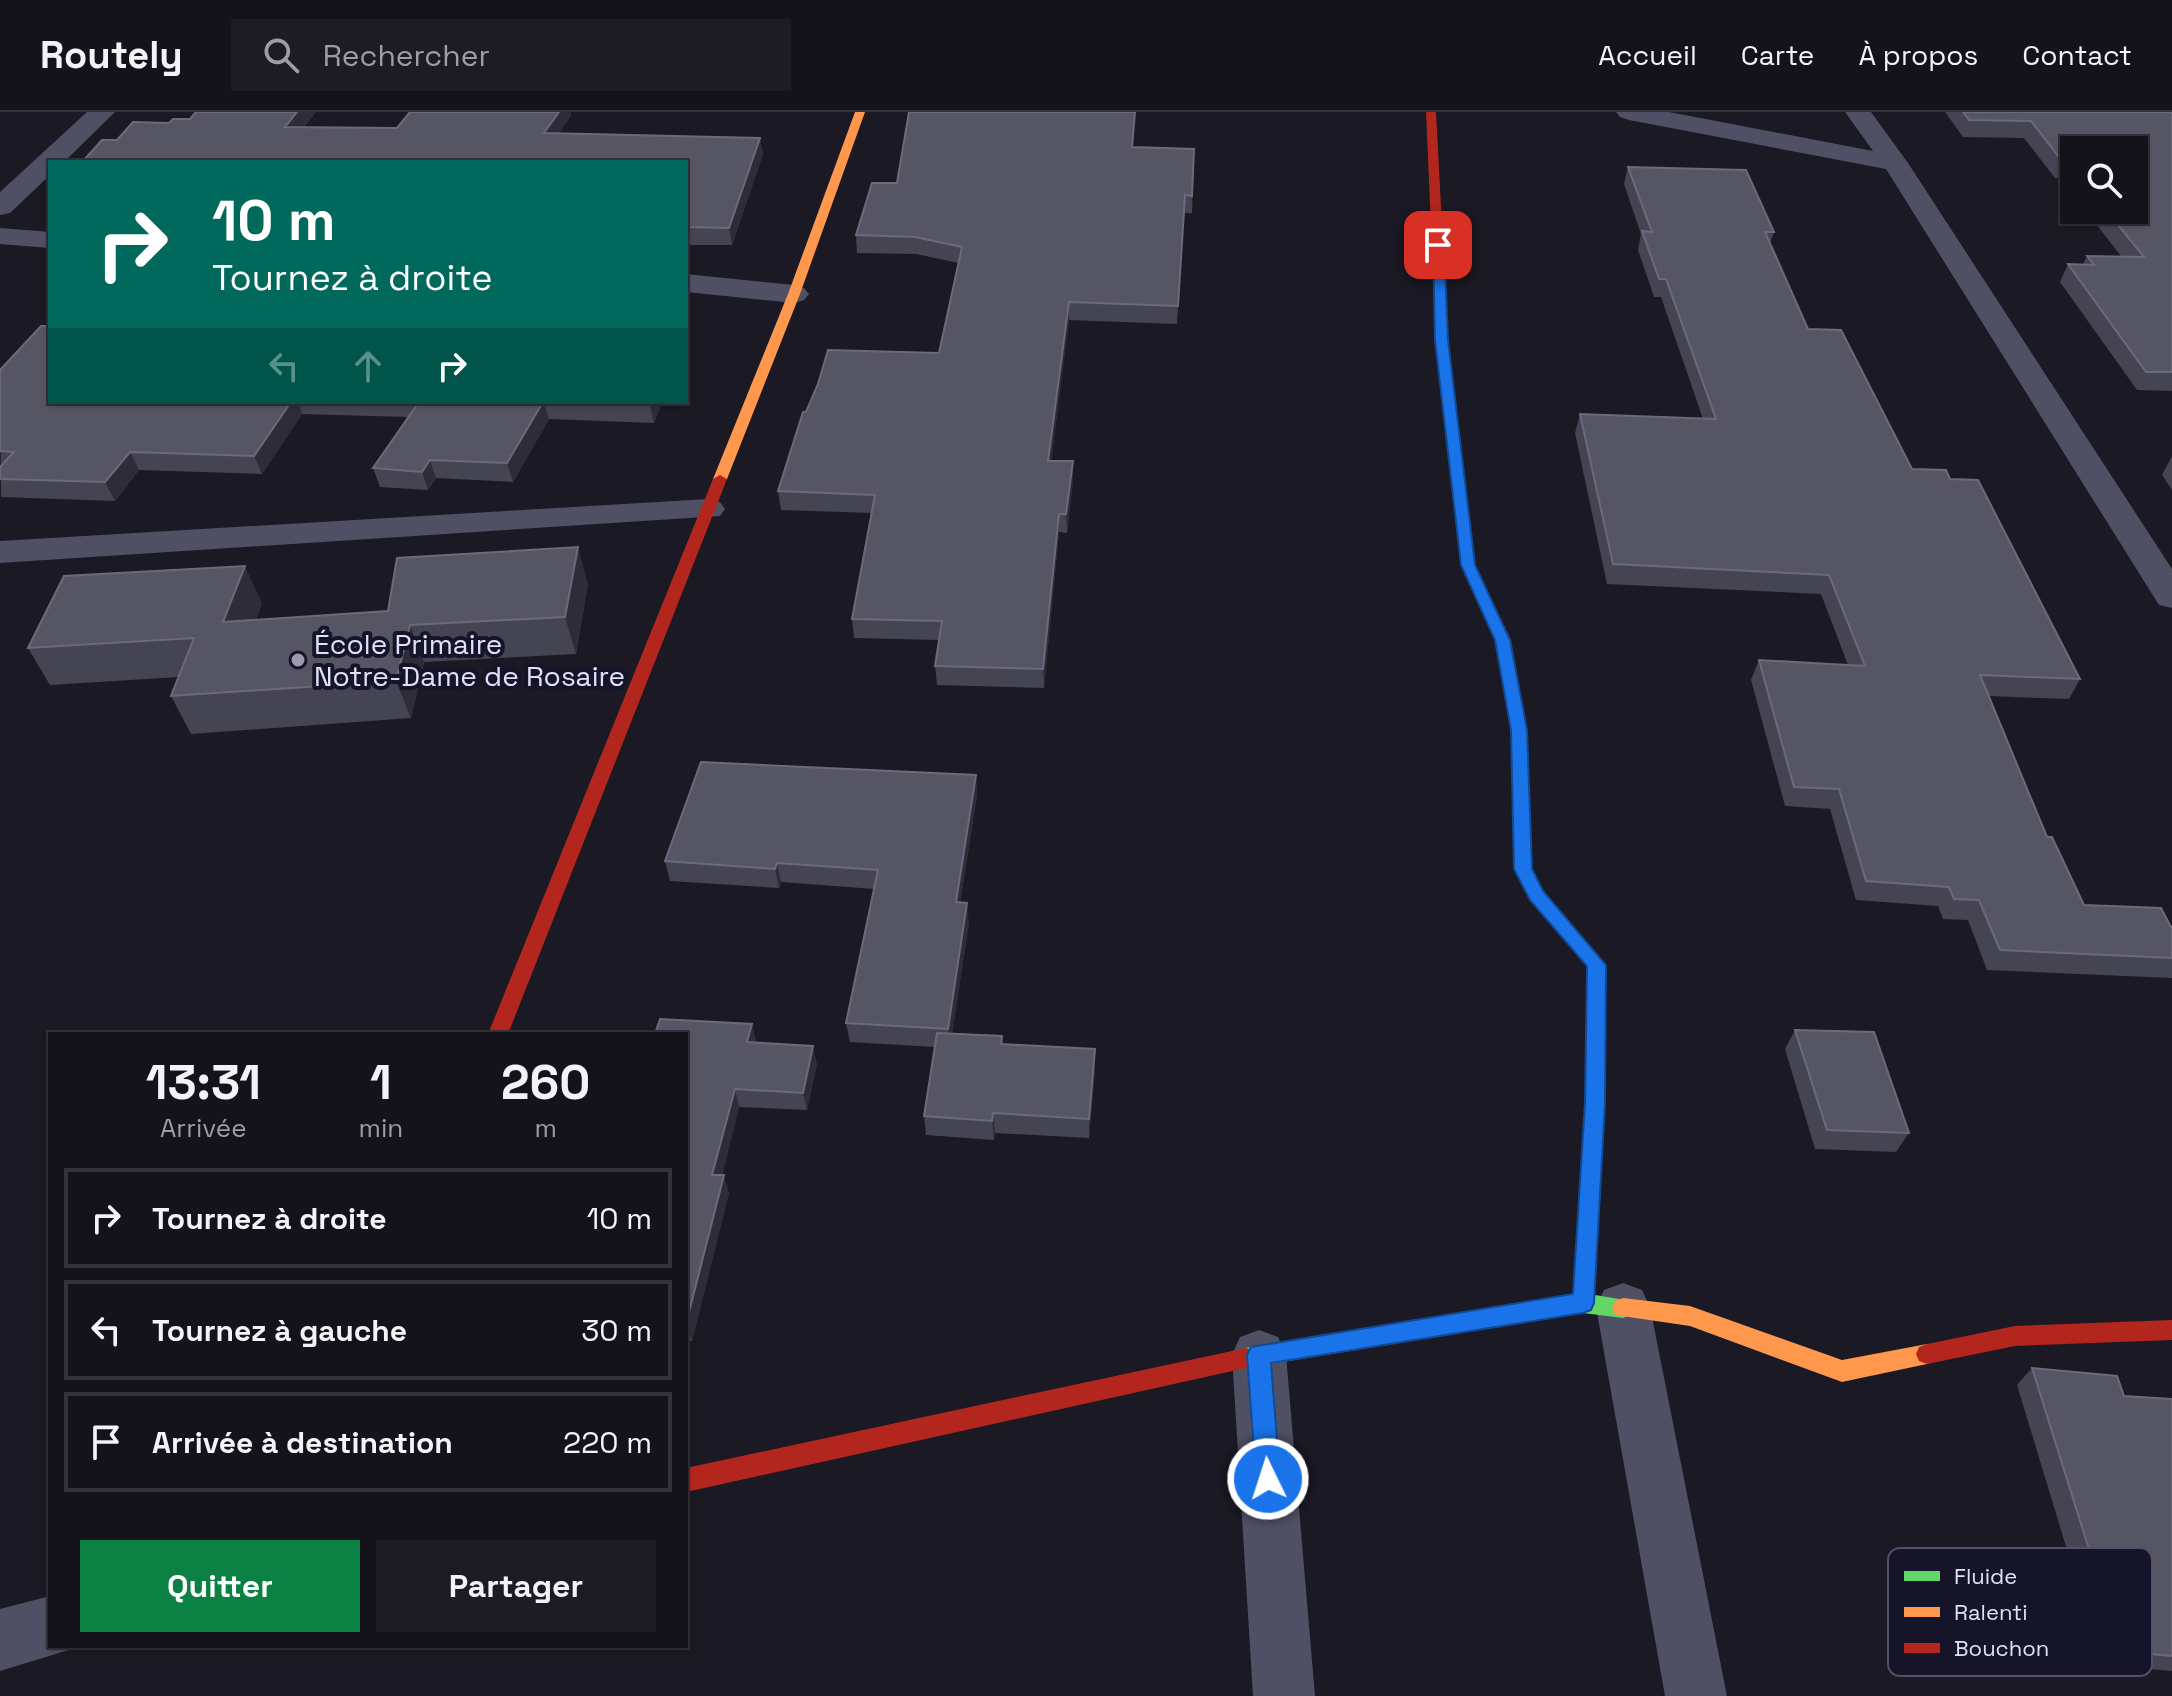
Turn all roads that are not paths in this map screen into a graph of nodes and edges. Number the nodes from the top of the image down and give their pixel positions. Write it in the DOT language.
graph roads {
  1 [pos="102,112"];
  2 [pos="860,112"];
  3 [pos="1431,112"];
  4 [pos="1629,112"];
  5 [pos="1858,112"];
  6 [pos="50,160"];
  7 [pos="48,162"];
  8 [pos="1895,163"];
  9 [pos="0,207"];
  10 [pos="0,236"];
  11 [pos="48,240"];
  12 [pos="688,283"];
  13 [pos="794,294"];
  14 [pos="708,509"];
  15 [pos="0,552"];
  16 [pos="2172,597"];
  17 [pos="499,1032"];
  18 [pos="1603,1305"];
  19 [pos="2172,1330"];
  20 [pos="1259,1355"];
  21 [pos="688,1480"];
  22 [pos="48,1628"];
  23 [pos="0,1640"];
  24 [pos="1284,1696"];
  25 [pos="1696,1696"];
  1 -- 6 [label="street"];
  2 -- 13 [label="street"];
  3 -- 18 [label="street"];
  4 -- 8 [label="street"];
  5 -- 8 [label="street"];
  7 -- 9 [label="street"];
  8 -- 16 [label="street"];
  10 -- 11 [label="street"];
  12 -- 13 [label="street"];
  13 -- 14 [label="street"];
  14 -- 15 [label="street"];
  14 -- 17 [label="street"];
  18 -- 19 [label="street"];
  18 -- 20 [label="street"];
  18 -- 25 [label="street"];
  20 -- 21 [label="street"];
  20 -- 24 [label="street"];
  22 -- 23 [label="street"];
}
